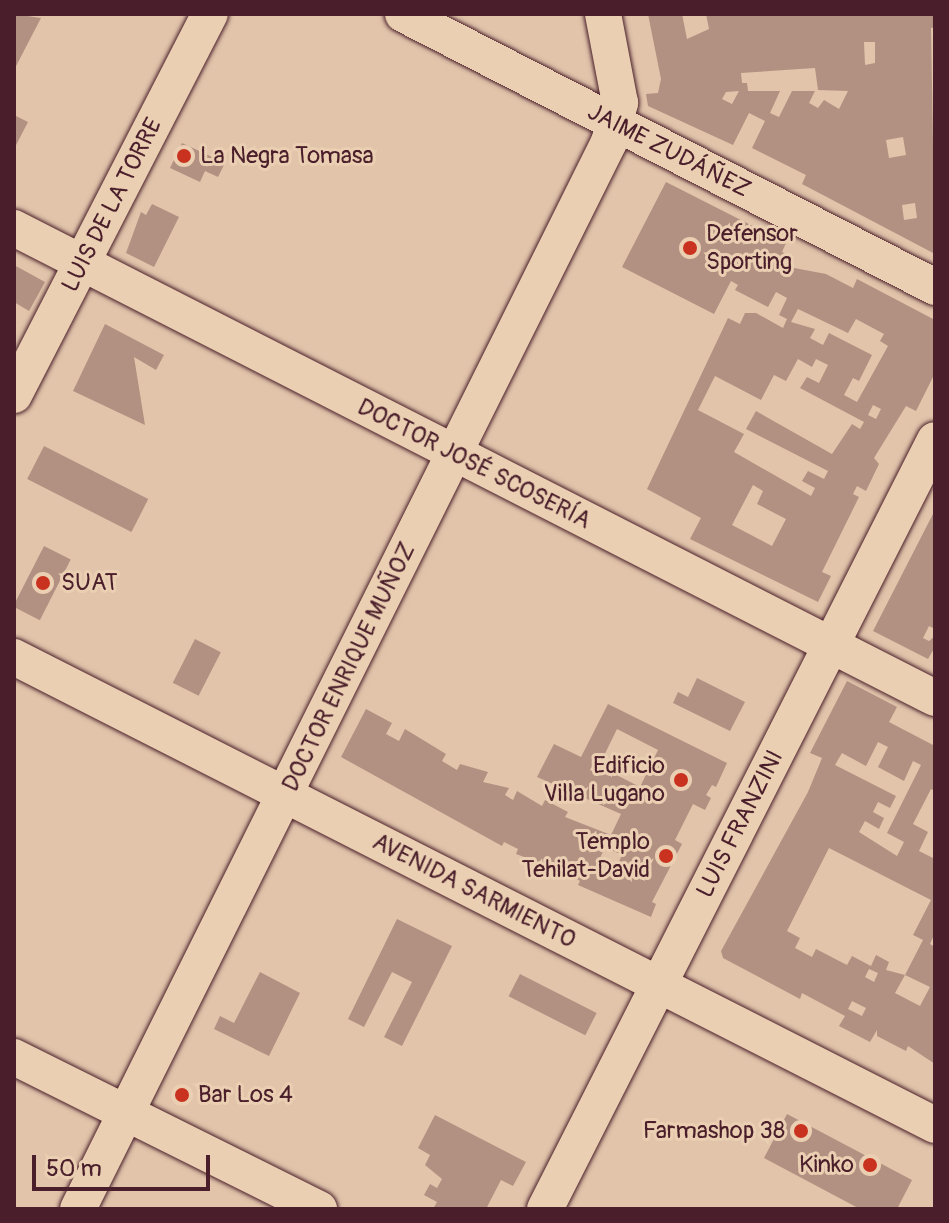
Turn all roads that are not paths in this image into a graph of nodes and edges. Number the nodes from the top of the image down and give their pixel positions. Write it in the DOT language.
graph roads {
  1 [pos="210,14"];
  2 [pos="403,14"];
  3 [pos="603,14"];
  4 [pos="616,124"];
  5 [pos="14,228"];
  6 [pos="82,262"];
  7 [pos="935,287"];
  8 [pos="14,395"];
  9 [pos="935,440"];
  10 [pos="454,453"];
  11 [pos="830,645"];
  12 [pos="14,657"];
  13 [pos="935,698"];
  14 [pos="287,794"];
  15 [pos="659,985"];
  16 [pos="14,1057"];
  17 [pos="126,1112"];
  18 [pos="935,1125"];
  19 [pos="78,1209"];
  20 [pos="319,1209"];
  21 [pos="545,1209"];
  1 -- 6 [label="street, LUIS DE LA TORRE"];
  2 -- 4 [label="street, JAIME ZUDÁÑEZ"];
  3 -- 4 [label="street"];
  4 -- 7 [label="street, JAIME ZUDÁÑEZ"];
  4 -- 10 [label="street, DOCTOR ENRIQUE MUÑOZ"];
  5 -- 6 [label="street, DOCTOR JOSÉ SCOSERÍA"];
  6 -- 8 [label="street, LUIS DE LA TORRE"];
  6 -- 10 [label="street, DOCTOR JOSÉ SCOSERÍA"];
  9 -- 11 [label="street, LUIS FRANZINI"];
  10 -- 11 [label="street, DOCTOR JOSÉ SCOSERÍA"];
  10 -- 14 [label="street, DOCTOR ENRIQUE MUÑOZ"];
  11 -- 13 [label="street, DOCTOR JOSÉ SCOSERÍA"];
  11 -- 15 [label="street, LUIS FRANZINI"];
  12 -- 14 [label="street, AVENIDA SARMIENTO"];
  14 -- 15 [label="street, AVENIDA SARMIENTO"];
  14 -- 17 [label="street, DOCTOR ENRIQUE MUÑOZ"];
  15 -- 18 [label="street, AVENIDA SARMIENTO"];
  15 -- 21 [label="street, LUIS FRANZINI"];
  16 -- 17 [label="street"];
  17 -- 19 [label="street, DOCTOR ENRIQUE MUÑOZ"];
  17 -- 20 [label="street"];
}
